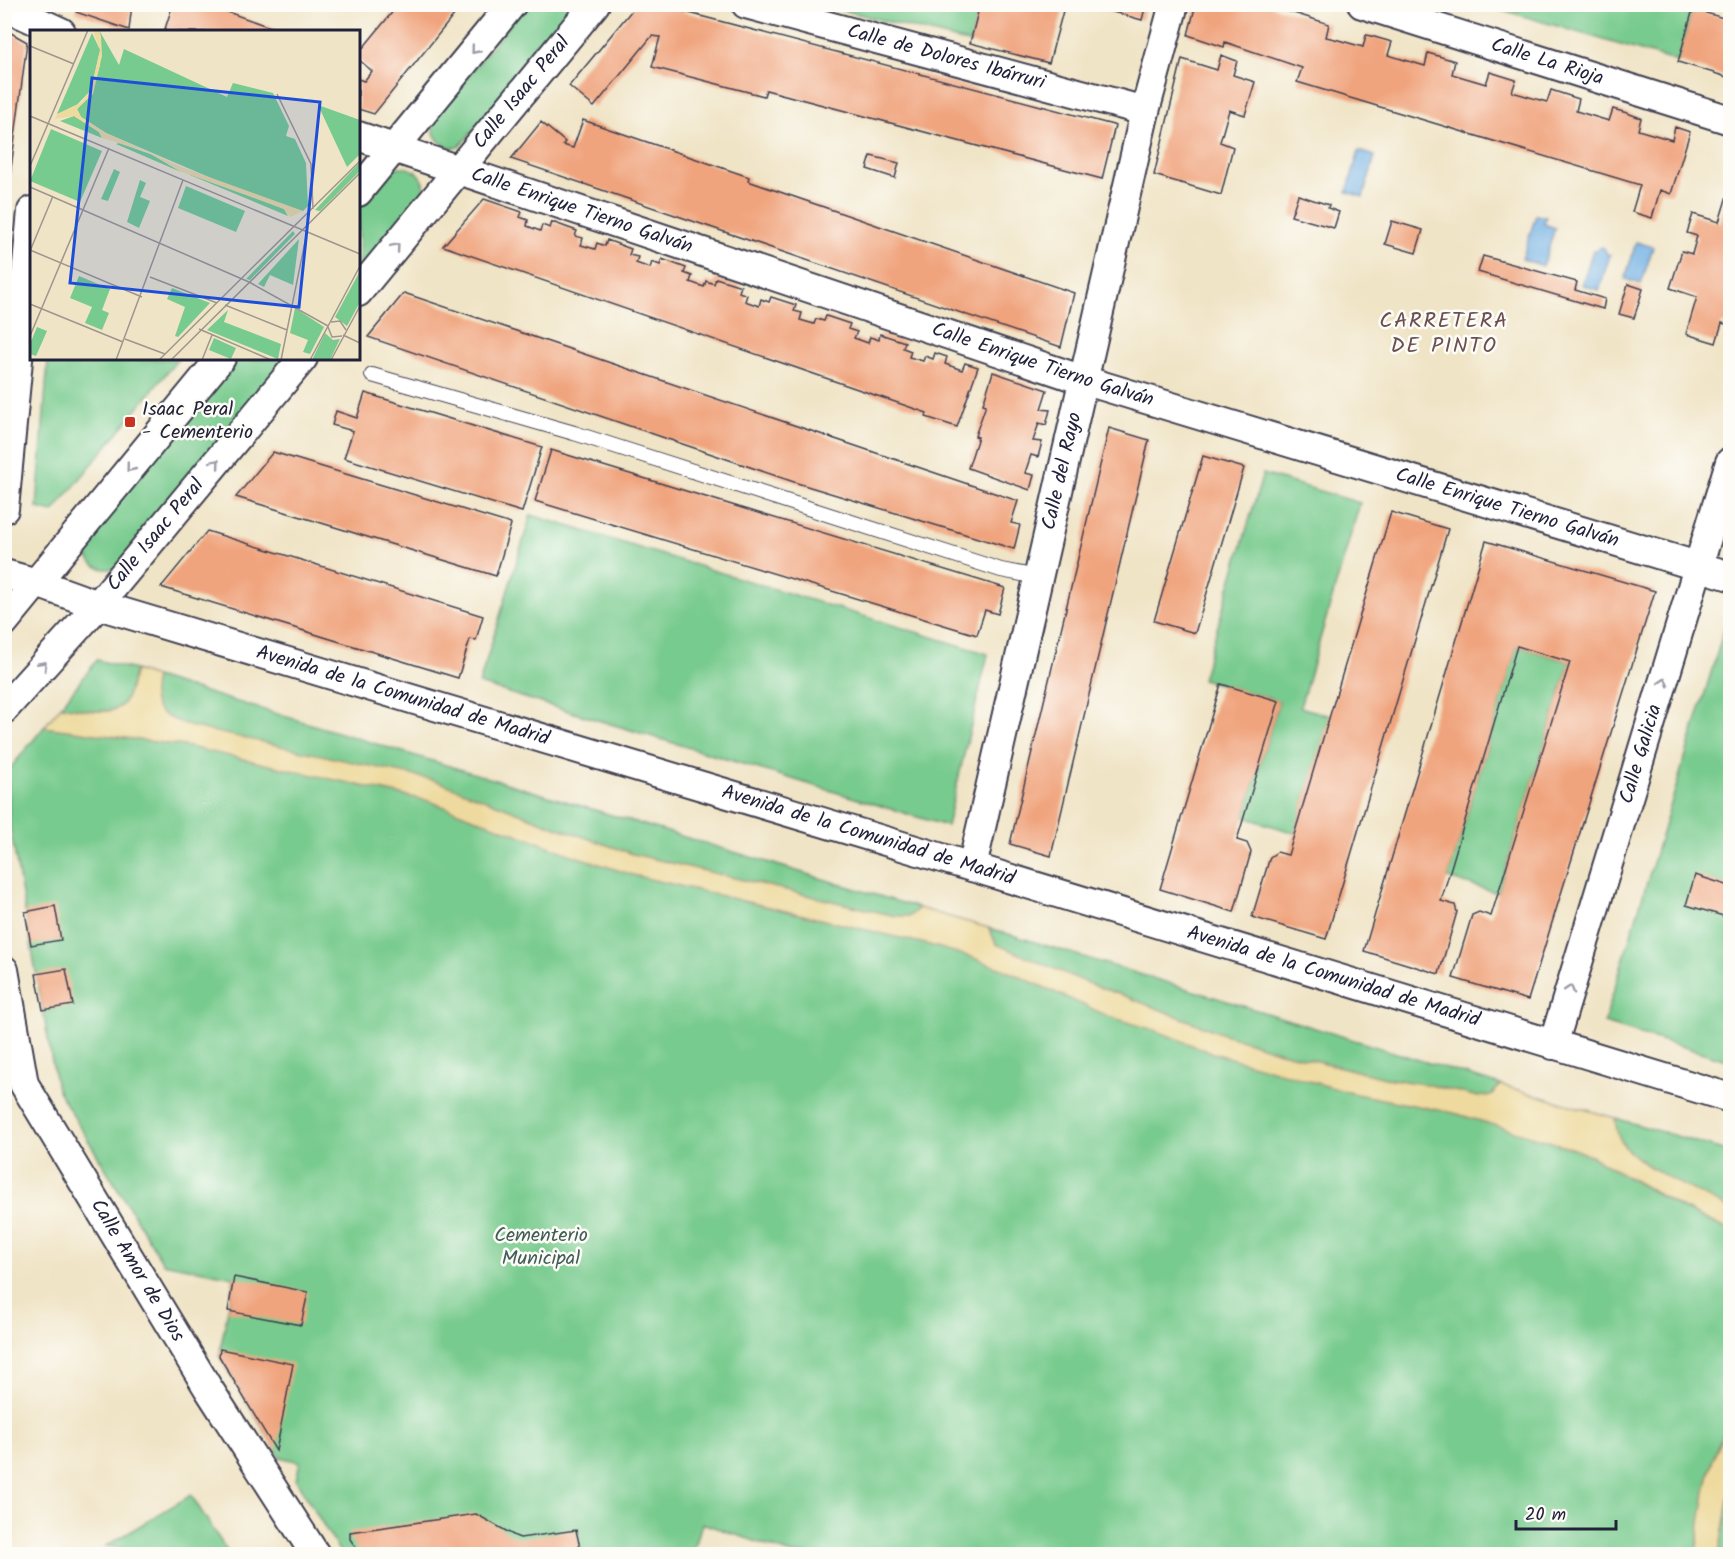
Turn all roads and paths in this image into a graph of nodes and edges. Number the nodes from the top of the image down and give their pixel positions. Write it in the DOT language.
graph roads {
  1 [pos="512,4"];
  2 [pos="595,4"];
  3 [pos="746,4"];
  4 [pos="1174,4"];
  5 [pos="1362,4"];
  6 [pos="4,6"];
  7 [pos="52,24"];
  8 [pos="1145,111"];
  9 [pos="1731,120"];
  10 [pos="360,137"];
  11 [pos="394,148"];
  12 [pos="460,169"];
  13 [pos="360,190"];
  14 [pos="30,232"];
  15 [pos="360,290"];
  16 [pos="219,360"];
  17 [pos="301,360"];
  18 [pos="372,375"];
  19 [pos="1083,380"];
  20 [pos="1731,462"];
  21 [pos="4,509"];
  22 [pos="1700,567"];
  23 [pos="4,574"];
  24 [pos="1731,576"];
  25 [pos="1038,577"];
  26 [pos="37,583"];
  27 [pos="98,605"];
  28 [pos="4,622"];
  29 [pos="4,709"];
  30 [pos="972,867"];
  31 [pos="4,970"];
  32 [pos="1553,1045"];
  33 [pos="1731,1098"];
  34 [pos="315,1554"];
  1 -- 11 [label="street, one-way"];
  2 -- 12 [label="street, Calle Isaac Peral"];
  3 -- 8 [label="street, Calle de Dolores Ibárruri"];
  4 -- 8 [label="street, Calle del Rayo"];
  5 -- 9 [label="street, Calle La Rioja"];
  6 -- 7 [label="street"];
  8 -- 19 [label="street, Calle del Rayo"];
  10 -- 11 [label="street, Calle Enrique Tierno Galván"];
  11 -- 12 [label="street, Calle Enrique Tierno Galván"];
  11 -- 13 [label="street"];
  15 -- 12 [label="street, Calle Isaac Peral, one-way"];
  12 -- 19 [label="street, Calle Enrique Tierno Galván"];
  14 -- 21 [label="street"];
  16 -- 26 [label="street, one-way"];
  27 -- 17 [label="street, Calle Isaac Peral, one-way"];
  18 -- 25 [label="lane"];
  19 -- 22 [label="street, Calle Enrique Tierno Galván"];
  19 -- 25 [label="street, Calle del Rayo"];
  20 -- 22 [label="street, Calle Galicia"];
  22 -- 24 [label="street, Calle Enrique Tierno Galván"];
  32 -- 22 [label="street, Calle Galicia, one-way"];
  23 -- 26 [label="street, Avenida de la Comunidad de Madrid"];
  25 -- 30 [label="street, Calle del Rayo"];
  26 -- 27 [label="street, Avenida de la Comunidad de Madrid"];
  26 -- 28 [label="street"];
  29 -- 27 [label="street, Calle Isaac Peral, one-way"];
  27 -- 30 [label="street, Avenida de la Comunidad de Madrid"];
  30 -- 32 [label="street, Avenida de la Comunidad de Madrid"];
  31 -- 34 [label="street, Calle Amor de Dios"];
  32 -- 33 [label="street, Avenida de la Comunidad de Madrid"];
}
